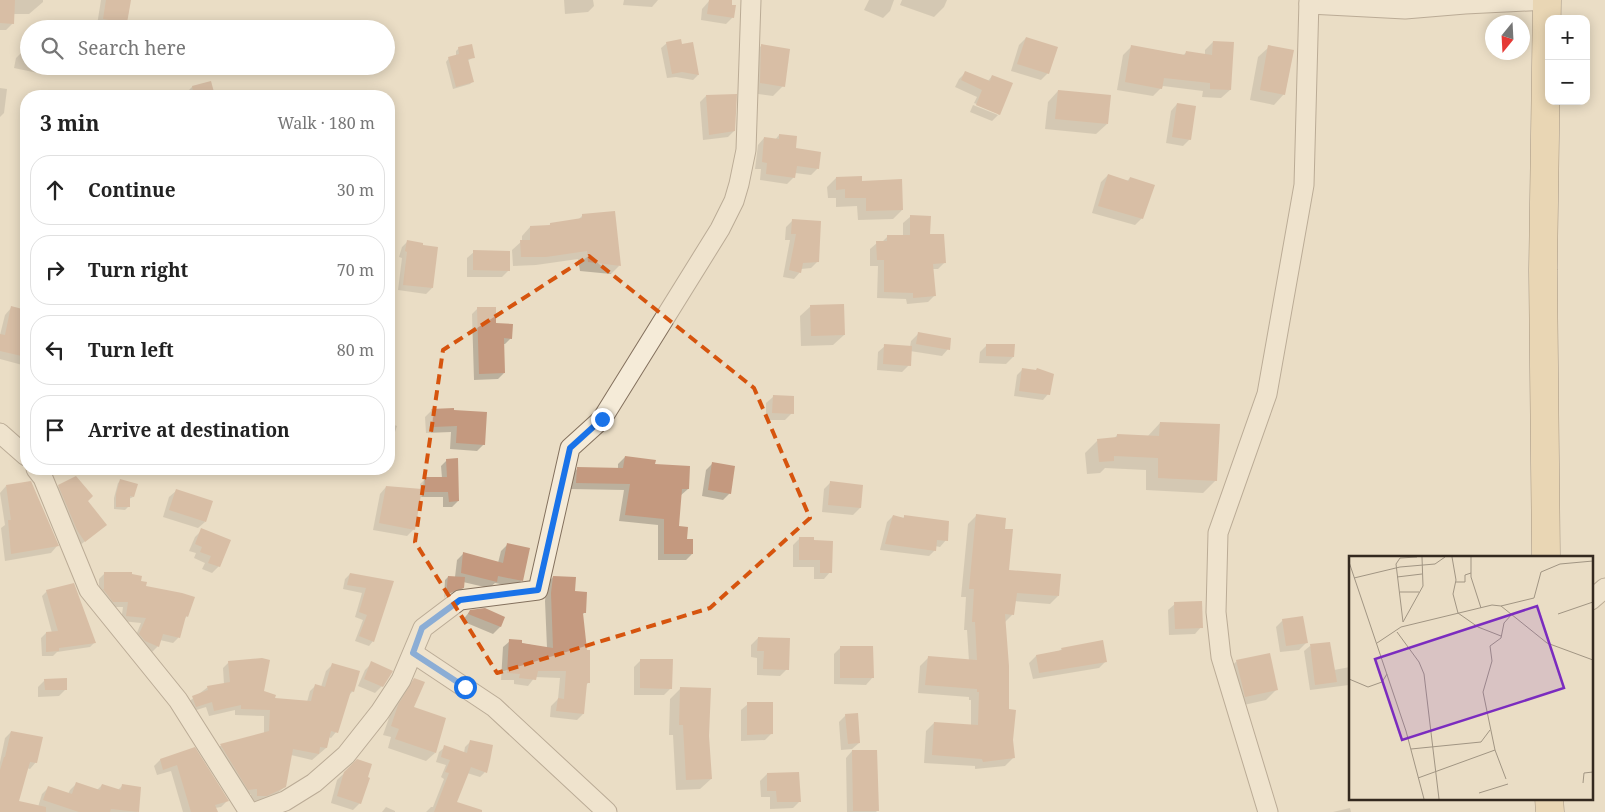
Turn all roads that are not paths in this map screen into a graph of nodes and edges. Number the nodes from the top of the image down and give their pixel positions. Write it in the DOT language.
graph roads {
  1 [pos="751,0"];
  2 [pos="1547,0"];
  3 [pos="1309,2"];
  4 [pos="0,433"];
  5 [pos="20,451"];
  6 [pos="41,475"];
  7 [pos="1546,556"];
  8 [pos="1605,588"];
  9 [pos="1592,599"];
  10 [pos="413,653"];
  11 [pos="249,812"];
  12 [pos="256,812"];
  13 [pos="607,812"];
  14 [pos="1268,812"];
  1 -- 10 [label="street"];
  2 -- 3 [label="street"];
  2 -- 7 [label="main road"];
  3 -- 14 [label="street"];
  4 -- 5 [label="street"];
  6 -- 11 [label="street"];
  8 -- 9 [label="street"];
  10 -- 12 [label="street"];
  10 -- 13 [label="street"];
}
